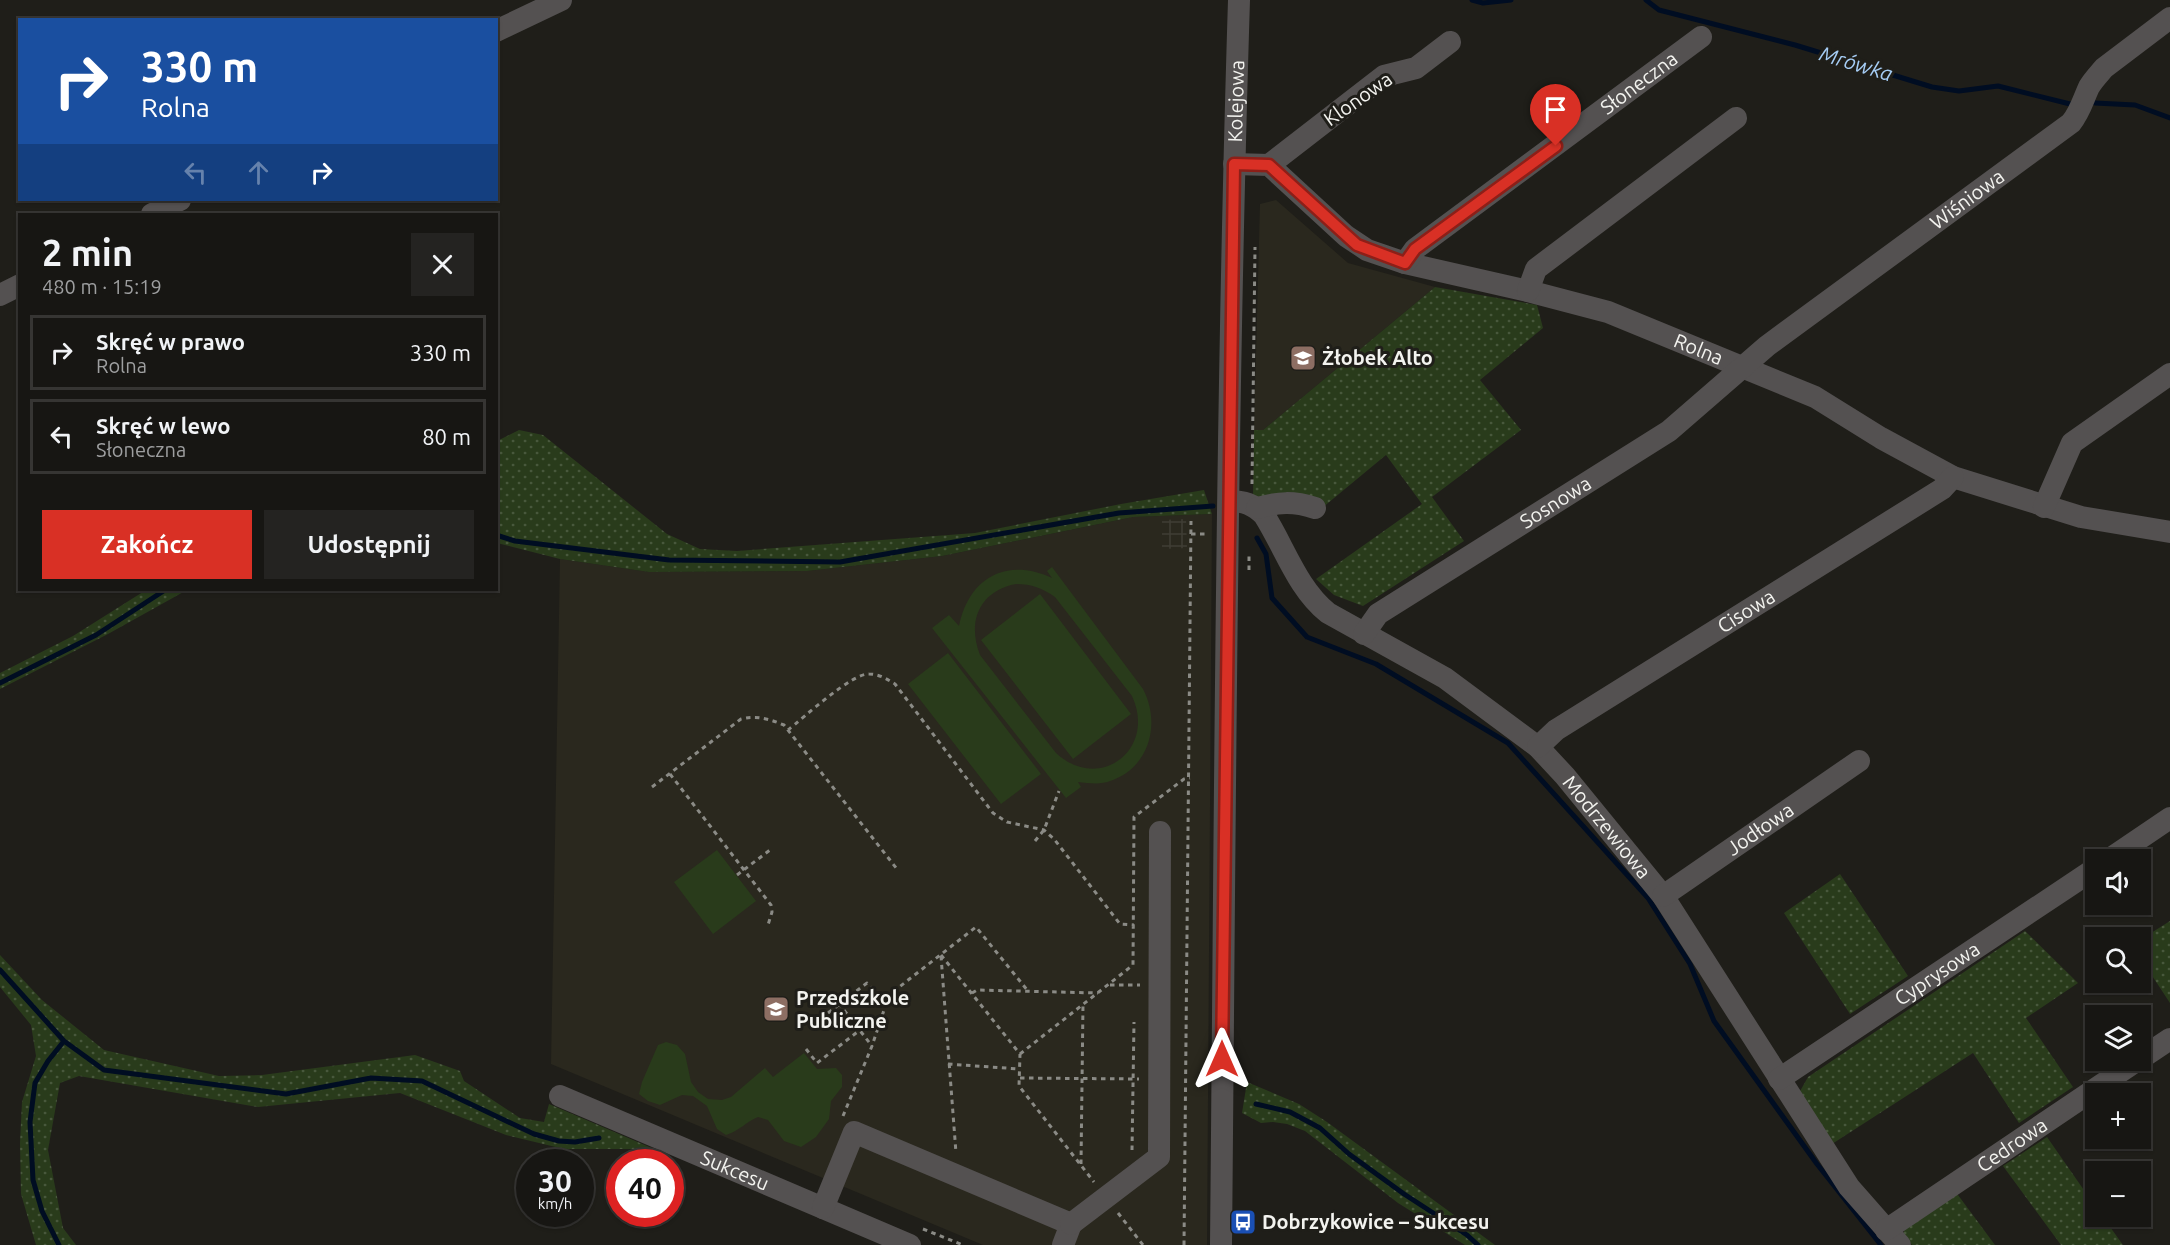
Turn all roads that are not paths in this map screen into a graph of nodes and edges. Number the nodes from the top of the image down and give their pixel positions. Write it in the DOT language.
graph roads {
  1 [pos="561,0"];
  2 [pos="1239,0"];
  3 [pos="2170,18"];
  4 [pos="498,30"];
  5 [pos="1701,37"];
  6 [pos="1450,42"];
  7 [pos="1736,118"];
  8 [pos="1234,164"];
  9 [pos="1269,165"];
  10 [pos="178,201"];
  11 [pos="154,213"];
  12 [pos="1405,263"];
  13 [pos="18,286"];
  14 [pos="1528,291"];
  15 [pos="0,295"];
  16 [pos="1745,367"];
  17 [pos="2170,374"];
  18 [pos="1953,477"];
  19 [pos="1229,501"];
  20 [pos="2044,507"];
  21 [pos="1257,508"];
  22 [pos="1315,508"];
  23 [pos="2170,532"];
  24 [pos="1365,634"];
  25 [pos="1538,747"];
  26 [pos="1859,761"];
  27 [pos="2170,818"];
  28 [pos="1160,832"];
  29 [pos="2124,849"];
  30 [pos="2085,875"];
  31 [pos="1663,896"];
  32 [pos="2170,1039"];
  33 [pos="2151,1052"];
  34 [pos="2124,1071"];
  35 [pos="1779,1079"];
  36 [pos="560,1096"];
  37 [pos="823,1208"];
  38 [pos="1071,1224"];
  39 [pos="1893,1237"];
  40 [pos="910,1245"];
  41 [pos="1063,1245"];
  42 [pos="1221,1245"];
  1 -- 4 [label="street"];
  2 -- 8 [label="street, Kolejowa"];
  3 -- 16 [label="street, Wiśniowa"];
  5 -- 12 [label="street, Słoneczna"];
  6 -- 9 [label="street, Klonowa"];
  7 -- 14 [label="street"];
  8 -- 9 [label="street"];
  8 -- 19 [label="street, Kolejowa"];
  9 -- 12 [label="street, Rolna"];
  10 -- 11 [label="street"];
  12 -- 14 [label="street, Rolna"];
  13 -- 15 [label="street"];
  14 -- 16 [label="street, Rolna"];
  16 -- 18 [label="street, Rolna"];
  16 -- 24 [label="street, Sosnowa"];
  17 -- 20 [label="street"];
  18 -- 20 [label="street, Rolna"];
  18 -- 25 [label="street, Cisowa"];
  19 -- 21 [label="street"];
  19 -- 42 [label="street, Kolejowa"];
  20 -- 23 [label="street, Rolna"];
  21 -- 22 [label="street"];
  21 -- 24 [label="street, Modrzewiowa"];
  24 -- 25 [label="street, Modrzewiowa"];
  25 -- 31 [label="street, Modrzewiowa"];
  26 -- 31 [label="street, Jodłowa"];
  27 -- 29 [label="street"];
  28 -- 38 [label="street"];
  30 -- 35 [label="street, Cyprysowa"];
  31 -- 35 [label="street, Modrzewiowa"];
  32 -- 33 [label="street, Cedrowa"];
  34 -- 39 [label="street, Cedrowa"];
  35 -- 39 [label="street, Modrzewiowa"];
  36 -- 37 [label="street, Sukcesu"];
  37 -- 38 [label="street"];
  37 -- 40 [label="street, Sukcesu"];
  38 -- 41 [label="street"];
}
